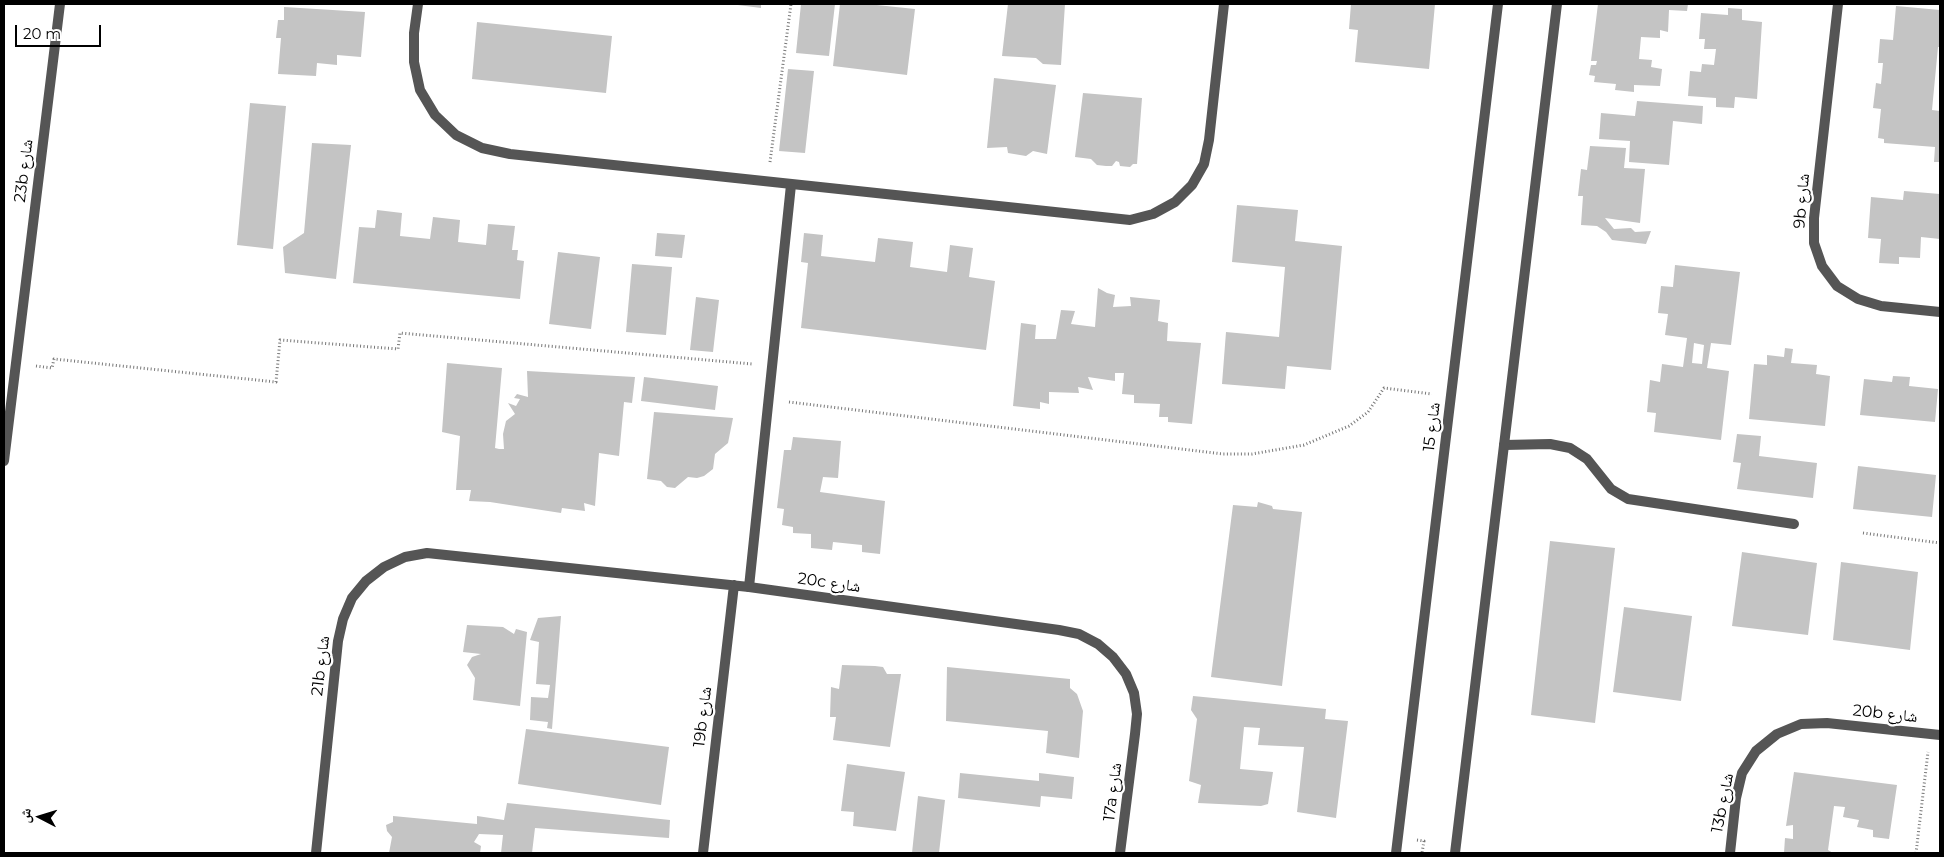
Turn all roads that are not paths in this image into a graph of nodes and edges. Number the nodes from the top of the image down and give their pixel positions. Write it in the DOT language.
graph roads {
  1 [pos="60,4"];
  2 [pos="418,4"];
  3 [pos="1224,4"];
  4 [pos="1498,4"];
  5 [pos="1556,4"];
  6 [pos="1838,4"];
  7 [pos="791,185"];
  8 [pos="1940,312"];
  9 [pos="8,396"];
  10 [pos="1504,445"];
  11 [pos="4,461"];
  12 [pos="1794,524"];
  13 [pos="450,554"];
  14 [pos="734,585"];
  15 [pos="749,587"];
  16 [pos="1827,723"];
  17 [pos="1135,734"];
  18 [pos="1935,735"];
  19 [pos="316,853"];
  20 [pos="703,853"];
  21 [pos="1120,853"];
  22 [pos="1396,853"];
  23 [pos="1455,853"];
  24 [pos="1730,853"];
  1 -- 9 [label="street, 23b شارع"];
  2 -- 7 [label="street"];
  3 -- 7 [label="street"];
  4 -- 22 [label="street, شارع 15"];
  5 -- 10 [label="street"];
  6 -- 8 [label="street, 9b شارع"];
  7 -- 15 [label="street"];
  9 -- 11 [label="street, 23b شارع"];
  10 -- 12 [label="street"];
  10 -- 23 [label="street"];
  13 -- 14 [label="street, 20c شارع"];
  13 -- 19 [label="street, 21b شارع"];
  14 -- 15 [label="street, 20c شارع"];
  14 -- 20 [label="street, 19b شارع"];
  15 -- 17 [label="street, 20c شارع"];
  16 -- 18 [label="street, 20b شارع"];
  16 -- 24 [label="street, 13b شارع"];
  17 -- 21 [label="street, 17a شارع"];
}
